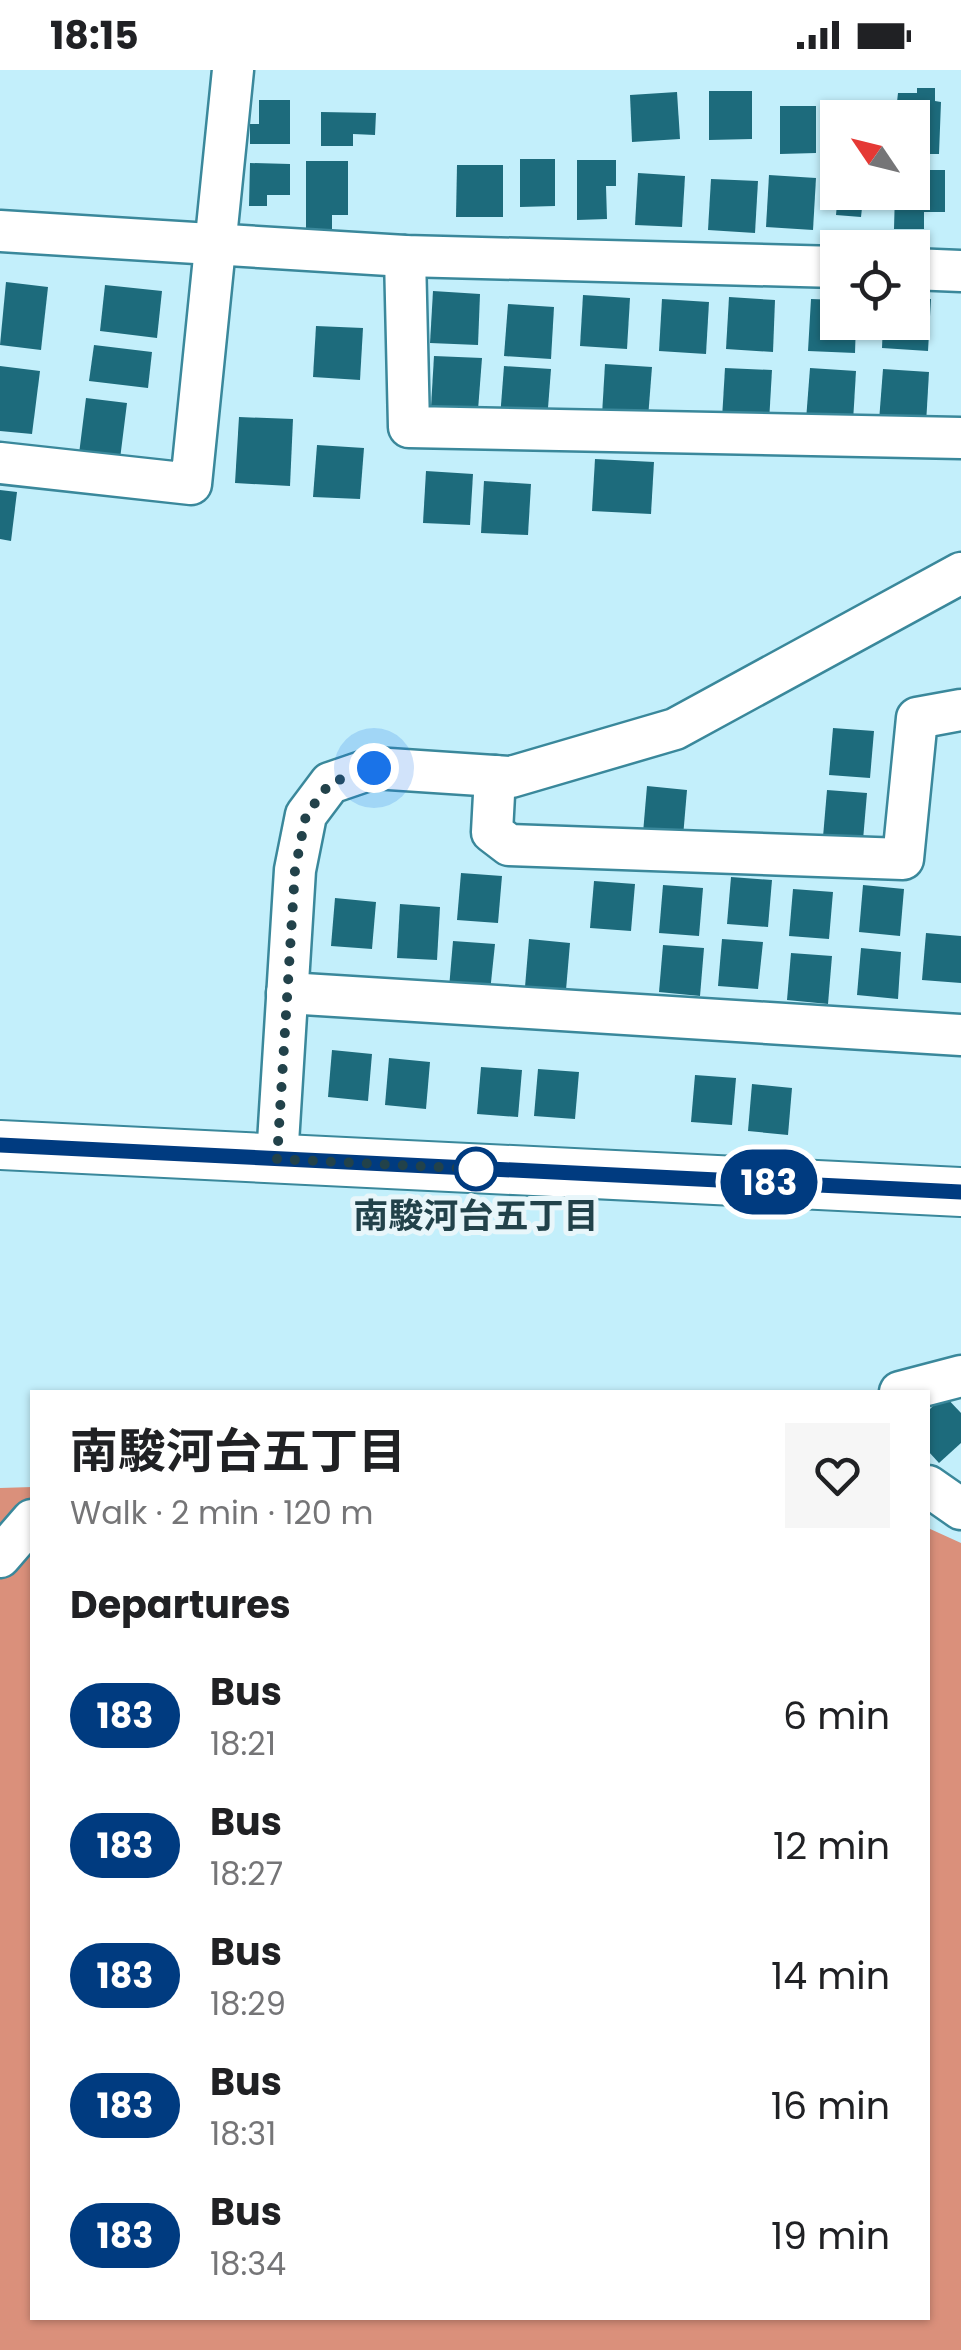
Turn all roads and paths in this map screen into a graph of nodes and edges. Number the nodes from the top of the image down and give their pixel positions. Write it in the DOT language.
graph roads {
  1 [pos="233,70"];
  2 [pos="0,231"];
  3 [pos="216,246"];
  4 [pos="405,256"];
  5 [pos="820,268"];
  6 [pos="930,269"];
  7 [pos="961,270"];
  8 [pos="961,438"];
  9 [pos="0,462"];
  10 [pos="961,572"];
  11 [pos="961,710"];
  12 [pos="495,776"];
  13 [pos="287,994"];
  14 [pos="961,1035"];
  15 [pos="0,1145"];
  16 [pos="277,1159"];
  17 [pos="961,1192"];
  18 [pos="961,1376"];
  19 [pos="908,1390"];
  20 [pos="930,1487"];
  21 [pos="961,1510"];
  22 [pos="30,1522"];
  23 [pos="0,1557"];
  1 -- 3 [label="street"];
  2 -- 3 [label="street"];
  3 -- 4 [label="street"];
  3 -- 9 [label="street"];
  4 -- 5 [label="street"];
  4 -- 8 [label="street"];
  6 -- 7 [label="street"];
  10 -- 12 [label="street"];
  11 -- 12 [label="street"];
  12 -- 13 [label="street"];
  13 -- 14 [label="street"];
  13 -- 16 [label="street"];
  15 -- 16 [label="street"];
  16 -- 17 [label="street"];
  18 -- 19 [label="street"];
  20 -- 21 [label="street"];
  22 -- 23 [label="street"];
}
